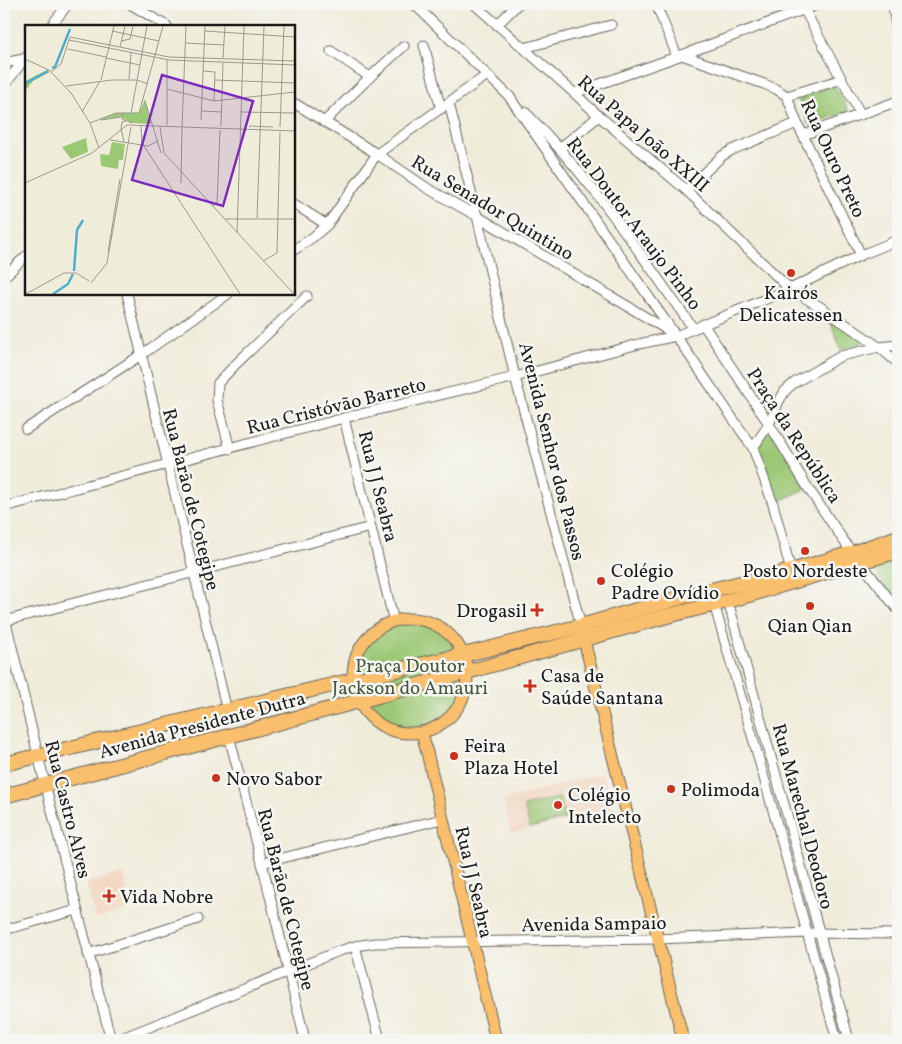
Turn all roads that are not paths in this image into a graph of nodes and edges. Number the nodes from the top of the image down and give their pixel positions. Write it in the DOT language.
graph roads {
  1 [pos="68,4"];
  2 [pos="130,4"];
  3 [pos="414,4"];
  4 [pos="474,4"];
  5 [pos="518,4"];
  6 [pos="656,4"];
  7 [pos="819,4"];
  8 [pos="893,4"];
  9 [pos="804,9"];
  10 [pos="59,22"];
  11 [pos="166,25"];
  12 [pos="497,25"];
  13 [pos="611,25"];
  14 [pos="898,42"];
  15 [pos="424,45"];
  16 [pos="404,46"];
  17 [pos="524,48"];
  18 [pos="331,50"];
  19 [pos="679,55"];
  20 [pos="25,58"];
  21 [pos="4,64"];
  22 [pos="487,75"];
  23 [pos="370,77"];
  24 [pos="842,79"];
  25 [pos="4,86"];
  26 [pos="574,93"];
  27 [pos="508,95"];
  28 [pos="787,96"];
  29 [pos="898,101"];
  30 [pos="295,104"];
  31 [pos="445,106"];
  32 [pos="861,115"];
  33 [pos="599,116"];
  34 [pos="324,122"];
  35 [pos="798,123"];
  36 [pos="803,135"];
  37 [pos="560,148"];
  38 [pos="377,154"];
  39 [pos="686,190"];
  40 [pos="295,205"];
  41 [pos="477,216"];
  42 [pos="327,225"];
  43 [pos="898,240"];
  44 [pos="295,249"];
  45 [pos="861,255"];
  46 [pos="25,257"];
  47 [pos="4,277"];
  48 [pos="790,289"];
  49 [pos="127,295"];
  50 [pos="227,295"];
  51 [pos="307,296"];
  52 [pos="703,324"];
  53 [pos="693,328"];
  54 [pos="676,336"];
  55 [pos="898,345"];
  56 [pos="879,347"];
  57 [pos="140,355"];
  58 [pos="898,363"];
  59 [pos="515,377"];
  60 [pos="344,418"];
  61 [pos="770,424"];
  62 [pos="26,429"];
  63 [pos="752,448"];
  64 [pos="230,449"];
  65 [pos="167,464"];
  66 [pos="4,507"];
  67 [pos="371,527"];
  68 [pos="898,537"];
  69 [pos="898,551"];
  70 [pos="857,558"];
  71 [pos="791,571"];
  72 [pos="194,573"];
  73 [pos="728,600"];
  74 [pos="714,604"];
  75 [pos="898,610"];
  76 [pos="667,616"];
  77 [pos="4,619"];
  78 [pos="394,622"];
  79 [pos="582,632"];
  80 [pos="463,655"];
  81 [pos="467,672"];
  82 [pos="353,680"];
  83 [pos="358,700"];
  84 [pos="227,711"];
  85 [pos="422,732"];
  86 [pos="229,736"];
  87 [pos="38,756"];
  88 [pos="4,764"];
  89 [pos="45,784"];
  90 [pos="4,796"];
  91 [pos="442,819"];
  92 [pos="262,863"];
  93 [pos="77,910"];
  94 [pos="198,919"];
  95 [pos="4,930"];
  96 [pos="808,933"];
  97 [pos="819,933"];
  98 [pos="898,934"];
  99 [pos="658,939"];
  100 [pos="472,942"];
  101 [pos="355,946"];
  102 [pos="88,954"];
  103 [pos="289,971"];
  104 [pos="110,1040"];
  105 [pos="117,1040"];
  106 [pos="305,1040"];
  107 [pos="380,1040"];
  108 [pos="496,1040"];
  109 [pos="683,1040"];
  110 [pos="837,1040"];
  111 [pos="849,1040"];
  1 -- 10 [label="street"];
  2 -- 11 [label="street"];
  3 -- 22 [label="street, Rua Doutor Araujo Pinho"];
  4 -- 12 [label="street, Rua Papa João XXIII"];
  5 -- 12 [label="street"];
  6 -- 19 [label="street"];
  7 -- 9 [label="street"];
  8 -- 14 [label="street"];
  9 -- 19 [label="street"];
  9 -- 24 [label="street"];
  12 -- 17 [label="street, Rua Papa João XXIII"];
  13 -- 17 [label="street"];
  15 -- 31 [label="street, Avenida Senhor dos Passos"];
  16 -- 23 [label="street"];
  17 -- 26 [label="street, Rua Papa João XXIII"];
  18 -- 23 [label="street"];
  19 -- 26 [label="street"];
  19 -- 28 [label="street, Rua Ouro Preto"];
  20 -- 21 [label="street"];
  20 -- 25 [label="street"];
  22 -- 27 [label="street, Rua Doutor Araujo Pinho"];
  22 -- 31 [label="street"];
  23 -- 34 [label="street"];
  24 -- 28 [label="street"];
  24 -- 32 [label="street"];
  26 -- 33 [label="street, Rua Papa João XXIII"];
  27 -- 37 [label="street, Rua Doutor Araujo Pinho"];
  27 -- 54 [label="street, Rua Doutor Araujo Pinho"];
  28 -- 35 [label="street, Rua Ouro Preto"];
  29 -- 32 [label="street"];
  30 -- 34 [label="street, Rua Senador Quintino"];
  31 -- 38 [label="street"];
  31 -- 41 [label="street, Avenida Senhor dos Passos"];
  32 -- 36 [label="street"];
  33 -- 37 [label="street"];
  33 -- 39 [label="street, Rua Papa João XXIII"];
  34 -- 38 [label="street, Rua Senador Quintino"];
  35 -- 36 [label="street, Rua Ouro Preto"];
  35 -- 39 [label="street"];
  36 -- 45 [label="street, Rua Ouro Preto"];
  37 -- 53 [label="street, Rua Doutor Araujo Pinho"];
  38 -- 41 [label="street, Rua Senador Quintino"];
  38 -- 42 [label="street"];
  39 -- 48 [label="street, Rua Papa João XXIII"];
  40 -- 42 [label="street"];
  41 -- 54 [label="street, Rua Senador Quintino"];
  41 -- 59 [label="street, Avenida Senhor dos Passos"];
  42 -- 44 [label="street"];
  43 -- 45 [label="street, Rua Cristóvão Barreto"];
  45 -- 48 [label="street, Rua Cristóvão Barreto"];
  46 -- 47 [label="street"];
  48 -- 52 [label="street, Rua Cristóvão Barreto"];
  48 -- 56 [label="street, Rua Papa João XXIII"];
  49 -- 57 [label="street, Rua Barão de Cotegipe"];
  50 -- 57 [label="street"];
  51 -- 64 [label="street"];
  52 -- 53 [label="street, Rua Cristóvão Barreto"];
  52 -- 61 [label="street, Praça da República"];
  53 -- 54 [label="street, Rua Cristóvão Barreto"];
  54 -- 59 [label="street, Rua Cristóvão Barreto"];
  54 -- 63 [label="street"];
  55 -- 56 [label="street"];
  56 -- 58 [label="street, Rua Papa João XXIII"];
  56 -- 61 [label="street"];
  57 -- 62 [label="street"];
  57 -- 65 [label="street, Rua Barão de Cotegipe"];
  59 -- 60 [label="street, Rua Cristóvão Barreto"];
  59 -- 79 [label="street, Avenida Senhor dos Passos"];
  60 -- 64 [label="street, Rua Cristóvão Barreto"];
  60 -- 67 [label="street, Rua J J Seabra"];
  61 -- 63 [label="street"];
  61 -- 70 [label="street, Praça da República"];
  63 -- 71 [label="street"];
  64 -- 65 [label="street, Rua Cristóvão Barreto"];
  65 -- 66 [label="street, Rua Cristóvão Barreto"];
  65 -- 72 [label="street, Rua Barão de Cotegipe"];
  67 -- 72 [label="street"];
  67 -- 78 [label="street, Rua J J Seabra"];
  68 -- 70 [label="highway"];
  69 -- 70 [label="highway"];
  70 -- 71 [label="highway"];
  70 -- 73 [label="highway"];
  70 -- 75 [label="street, Praça da República"];
  71 -- 76 [label="highway"];
  71 -- 79 [label="highway"];
  72 -- 77 [label="street"];
  72 -- 84 [label="street, Rua Barão de Cotegipe"];
  73 -- 74 [label="highway"];
  73 -- 97 [label="street, Rua Marechal Deodoro"];
  74 -- 76 [label="highway"];
  74 -- 96 [label="street, Rua Marechal Deodoro"];
  76 -- 79 [label="highway"];
  77 -- 87 [label="street, Rua Castro Alves"];
  78 -- 80 [label="main road"];
  78 -- 82 [label="main road"];
  79 -- 80 [label="highway, Avenida Presidente Dutra"];
  79 -- 81 [label="highway, Avenida Presidente Dutra"];
  79 -- 99 [label="main road, Avenida Senhor dos Passos"];
  80 -- 81 [label="main road"];
  80 -- 82 [label="highway, Avenida Presidente Dutra"];
  81 -- 83 [label="highway, Avenida Presidente Dutra"];
  81 -- 85 [label="main road"];
  82 -- 83 [label="main road"];
  82 -- 84 [label="highway, Avenida Presidente Dutra"];
  83 -- 85 [label="main road"];
  83 -- 86 [label="highway, Avenida Presidente Dutra"];
  84 -- 87 [label="highway, Avenida Presidente Dutra"];
  85 -- 91 [label="main road, Rua J J Seabra"];
  86 -- 89 [label="highway, Avenida Presidente Dutra"];
  86 -- 92 [label="street, Rua Barão de Cotegipe"];
  87 -- 88 [label="highway, Avenida Presidente Dutra"];
  87 -- 89 [label="street, Rua Castro Alves"];
  89 -- 90 [label="highway, Avenida Presidente Dutra"];
  89 -- 93 [label="street, Rua Castro Alves"];
  91 -- 92 [label="street"];
  91 -- 100 [label="main road, Rua J J Seabra"];
  92 -- 103 [label="street, Rua Barão de Cotegipe"];
  93 -- 95 [label="street"];
  93 -- 102 [label="street, Rua Castro Alves"];
  94 -- 102 [label="street"];
  96 -- 97 [label="street, Avenida Sampaio"];
  96 -- 99 [label="street, Avenida Sampaio"];
  96 -- 110 [label="street, Rua Marechal Deodoro"];
  97 -- 98 [label="street, Avenida Sampaio"];
  97 -- 111 [label="street, Rua Marechal Deodoro"];
  99 -- 100 [label="street, Avenida Sampaio"];
  99 -- 109 [label="main road, Avenida Senhor dos Passos"];
  100 -- 101 [label="street, Avenida Sampaio"];
  100 -- 108 [label="main road, Rua J J Seabra"];
  101 -- 103 [label="street, Avenida Sampaio"];
  101 -- 107 [label="street"];
  102 -- 104 [label="street, Rua Castro Alves"];
  103 -- 105 [label="street, Avenida Sampaio"];
  103 -- 106 [label="street, Rua Barão de Cotegipe"];
}
